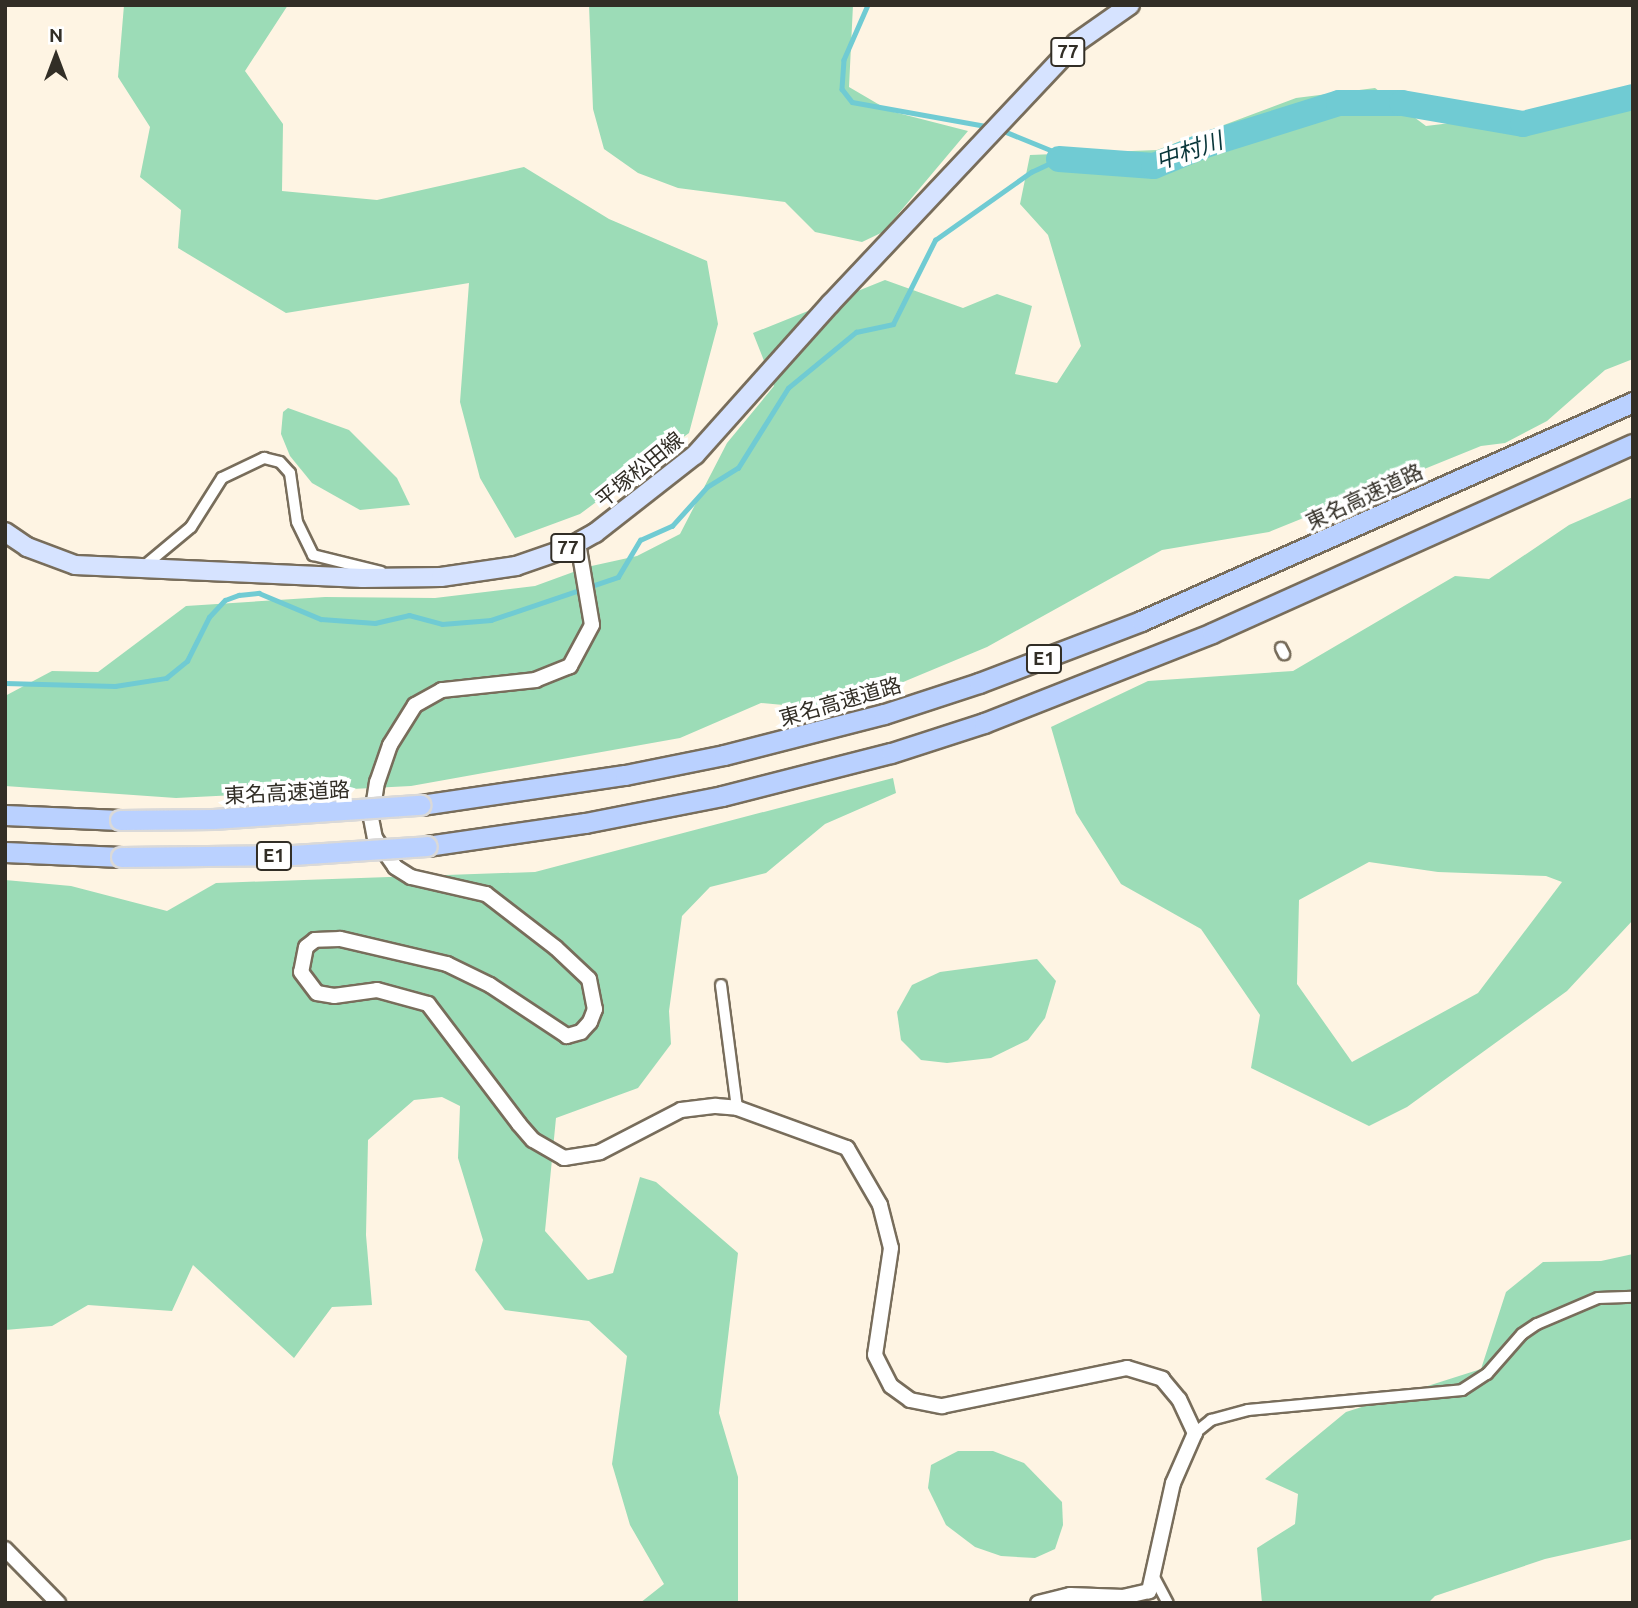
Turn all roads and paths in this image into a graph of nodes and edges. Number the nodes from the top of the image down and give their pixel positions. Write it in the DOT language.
graph roads {
  1 [pos="1130,5"];
  2 [pos="1633,402"];
  3 [pos="1633,444"];
  4 [pos="5,531"];
  5 [pos="580,547"];
  6 [pos="138,570"];
  7 [pos="441,577"];
  8 [pos="5,815"];
  9 [pos="5,852"];
  10 [pos="722,985"];
  11 [pos="737,1108"];
  12 [pos="1633,1297"];
  13 [pos="1195,1433"];
  14 [pos="5,1549"];
  15 [pos="1155,1579"];
  16 [pos="58,1603"];
  17 [pos="1038,1603"];
  18 [pos="1168,1603"];
  1 -- 5 [label="main road, 平塚松田線 / 77"];
  2 -- 8 [label="highway, 東名高速道路 / E1, bridge"];
  3 -- 9 [label="highway, E1, bridge"];
  4 -- 6 [label="main road, 平塚松田線 / 77"];
  5 -- 7 [label="main road, 平塚松田線 / 77"];
  5 -- 11 [label="street"];
  6 -- 7 [label="main road, 平塚松田線 / 77"];
  6 -- 7 [label="street"];
  10 -- 11 [label="street"];
  11 -- 13 [label="street"];
  12 -- 13 [label="street"];
  13 -- 15 [label="street"];
  14 -- 16 [label="street"];
  15 -- 17 [label="street"];
  15 -- 18 [label="street"];
}
